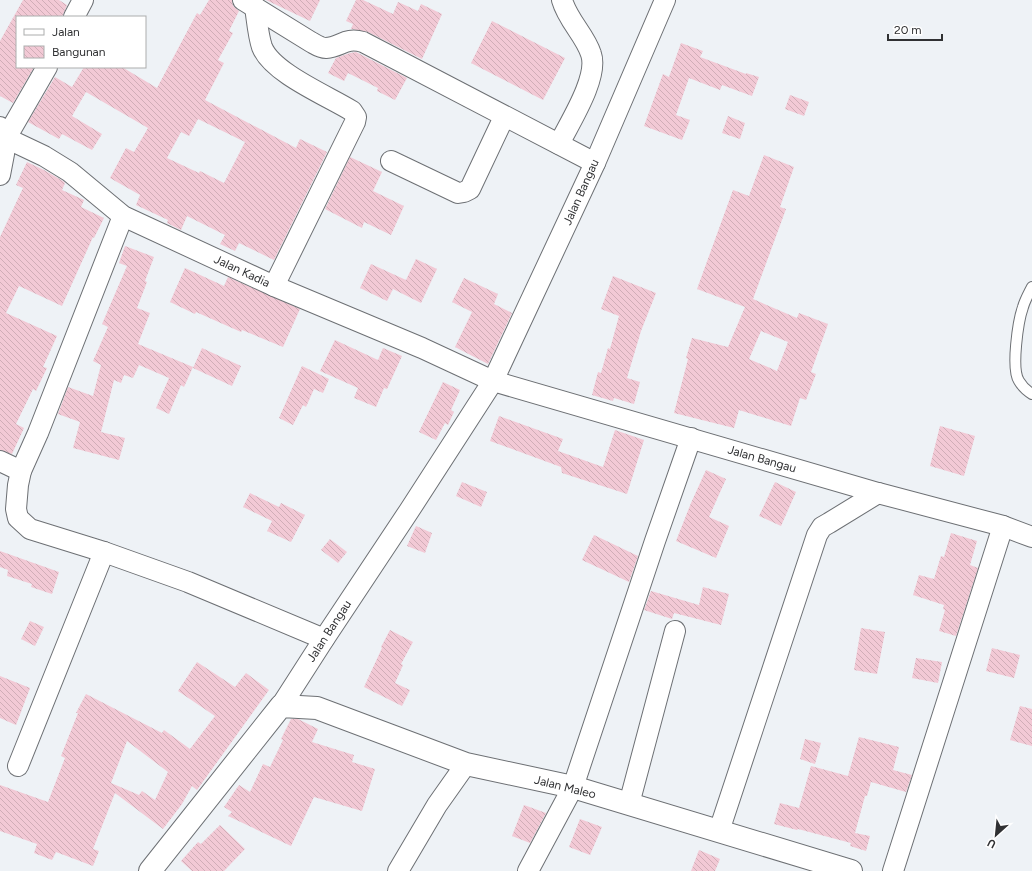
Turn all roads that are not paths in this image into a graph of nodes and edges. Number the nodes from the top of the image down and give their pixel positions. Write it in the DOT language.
graph roads {
  1 [pos="84,0"];
  2 [pos="562,0"];
  3 [pos="665,0"];
  4 [pos="249,4"];
  5 [pos="75,16"];
  6 [pos="46,68"];
  7 [pos="504,117"];
  8 [pos="3,132"];
  9 [pos="559,144"];
  10 [pos="390,161"];
  11 [pos="595,163"];
  12 [pos="0,175"];
  13 [pos="123,216"];
  14 [pos="274,286"];
  15 [pos="1032,287"];
  16 [pos="493,381"];
  17 [pos="1032,394"];
  18 [pos="692,438"];
  19 [pos="0,461"];
  20 [pos="21,471"];
  21 [pos="878,493"];
  22 [pos="1003,526"];
  23 [pos="1032,537"];
  24 [pos="104,552"];
  25 [pos="675,631"];
  26 [pos="324,639"];
  27 [pos="281,706"];
  28 [pos="466,764"];
  29 [pos="18,766"];
  30 [pos="573,787"];
  31 [pos="629,804"];
  32 [pos="719,831"];
  33 [pos="150,871"];
  34 [pos="398,871"];
  35 [pos="528,871"];
  36 [pos="850,871"];
  37 [pos="893,871"];
  1 -- 5 [label="street"];
  2 -- 9 [label="street"];
  3 -- 11 [label="street, Jalan Bangau"];
  4 -- 7 [label="street"];
  4 -- 14 [label="street"];
  6 -- 8 [label="street"];
  7 -- 9 [label="street"];
  7 -- 10 [label="street"];
  8 -- 12 [label="street"];
  8 -- 13 [label="street, Jalan Kadia"];
  9 -- 11 [label="street"];
  11 -- 16 [label="street, Jalan Bangau"];
  13 -- 14 [label="street, Jalan Kadia"];
  13 -- 20 [label="street"];
  14 -- 16 [label="street, Jalan Kadia"];
  15 -- 17 [label="lane"];
  16 -- 18 [label="street, Jalan Bangau"];
  16 -- 26 [label="street, Jalan Bangau"];
  18 -- 21 [label="street, Jalan Bangau"];
  18 -- 30 [label="street"];
  19 -- 20 [label="street"];
  20 -- 24 [label="street"];
  21 -- 22 [label="street, Jalan Bangau"];
  21 -- 32 [label="street"];
  22 -- 23 [label="street, Jalan Bangau"];
  22 -- 37 [label="street"];
  24 -- 26 [label="street"];
  24 -- 29 [label="street"];
  25 -- 31 [label="street"];
  26 -- 27 [label="street, Jalan Bangau"];
  27 -- 28 [label="street, Jalan Maleo"];
  27 -- 33 [label="street, Jalan Bangau"];
  28 -- 30 [label="street, Jalan Maleo"];
  28 -- 34 [label="street"];
  30 -- 31 [label="street, Jalan Maleo"];
  30 -- 35 [label="street"];
  31 -- 32 [label="street, Jalan Maleo"];
  32 -- 36 [label="street, Jalan Maleo"];
}
